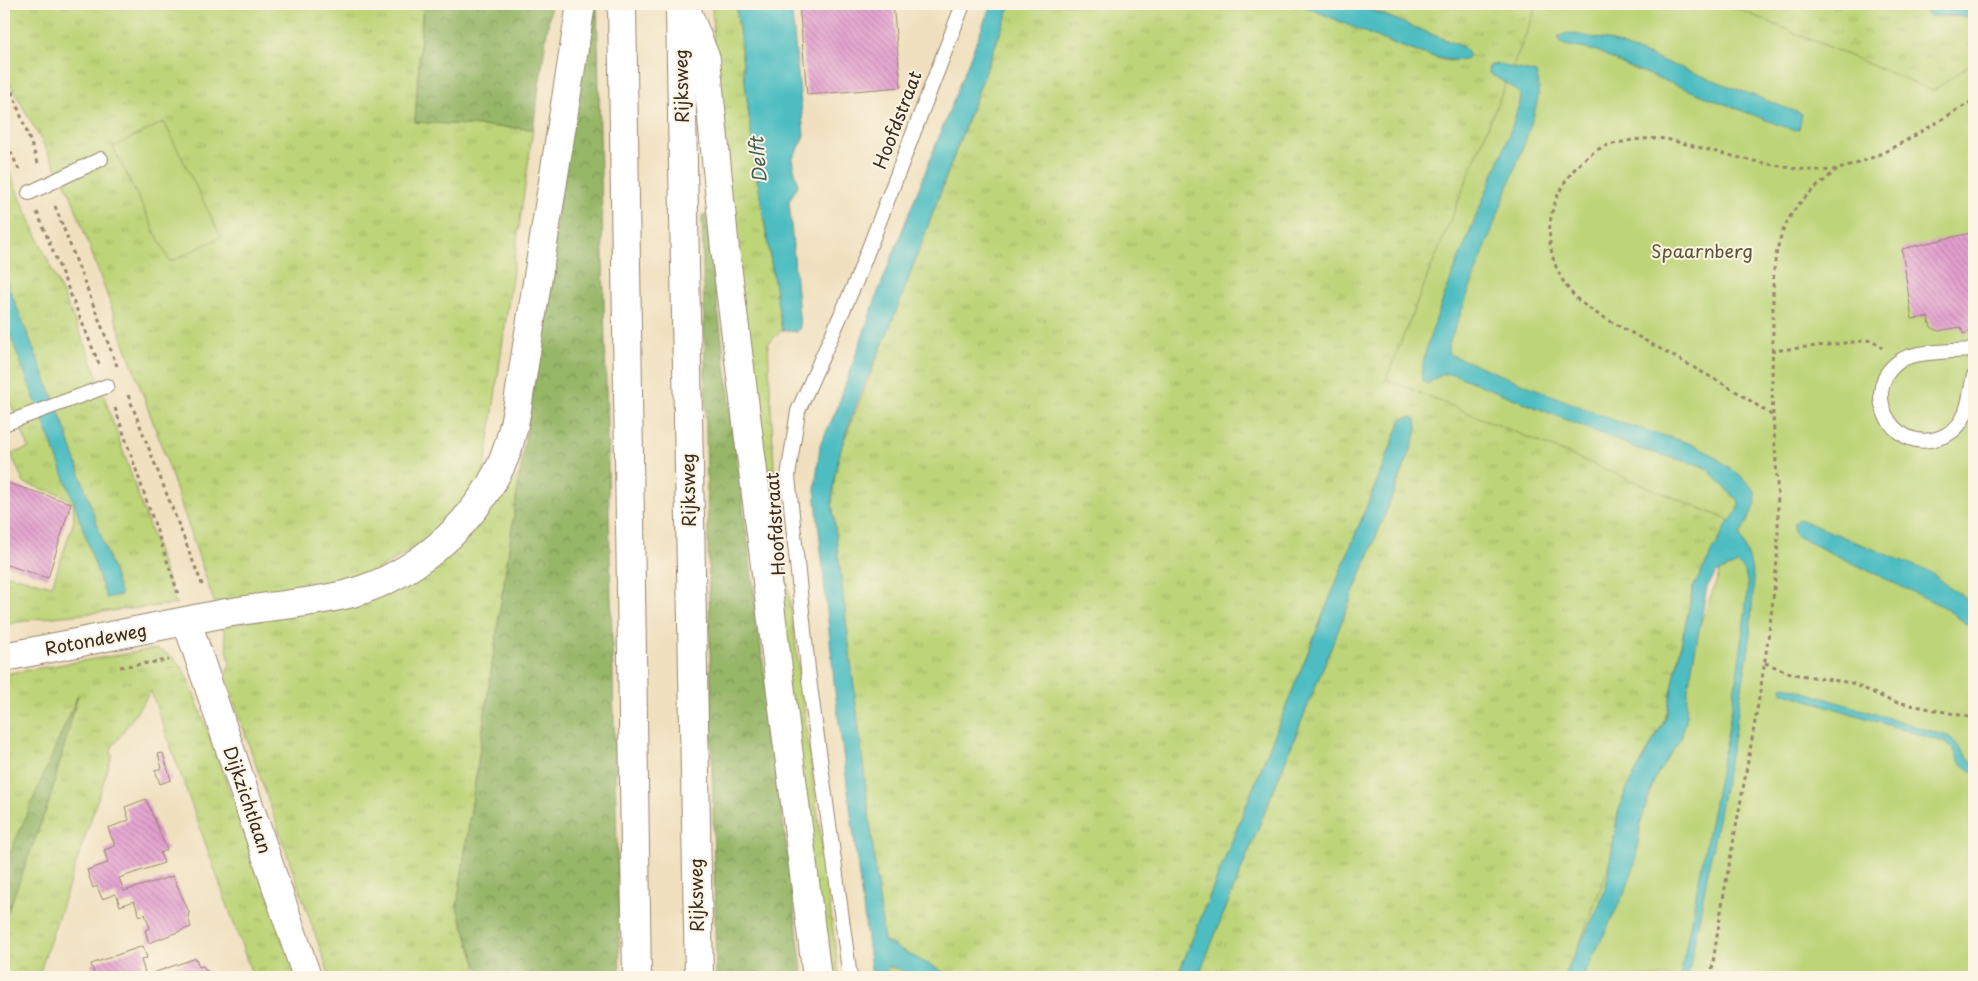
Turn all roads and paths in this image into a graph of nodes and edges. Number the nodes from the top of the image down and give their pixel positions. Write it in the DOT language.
graph roads {
  1 [pos="581,4"];
  2 [pos="622,4"];
  3 [pos="682,4"];
  4 [pos="962,7"];
  5 [pos="1974,100"];
  6 [pos="101,159"];
  7 [pos="1838,169"];
  8 [pos="29,193"];
  9 [pos="1974,350"];
  10 [pos="1771,351"];
  11 [pos="1898,362"];
  12 [pos="1974,376"];
  13 [pos="107,386"];
  14 [pos="1773,416"];
  15 [pos="4,424"];
  16 [pos="187,622"];
  17 [pos="4,657"];
  18 [pos="1765,664"];
  19 [pos="1974,718"];
  20 [pos="307,977"];
  21 [pos="637,977"];
  22 [pos="698,977"];
  23 [pos="817,977"];
  24 [pos="850,977"];
  25 [pos="1711,977"];
  1 -- 16 [label="main road, Rotondeweg"];
  2 -- 21 [label="main road"];
  3 -- 22 [label="main road, Rijksweg"];
  3 -- 23 [label="main road"];
  4 -- 24 [label="lane, Hoofdstraat"];
  5 -- 7 [label="path"];
  6 -- 8 [label="lane"];
  7 -- 10 [label="path"];
  7 -- 14 [label="path"];
  9 -- 11 [label="lane"];
  10 -- 11 [label="path"];
  10 -- 14 [label="path"];
  11 -- 12 [label="lane"];
  13 -- 15 [label="lane"];
  14 -- 18 [label="path"];
  16 -- 17 [label="main road, Rotondeweg"];
  16 -- 20 [label="main road, Dijkzichtlaan"];
  18 -- 19 [label="path"];
  18 -- 25 [label="path"];
}
